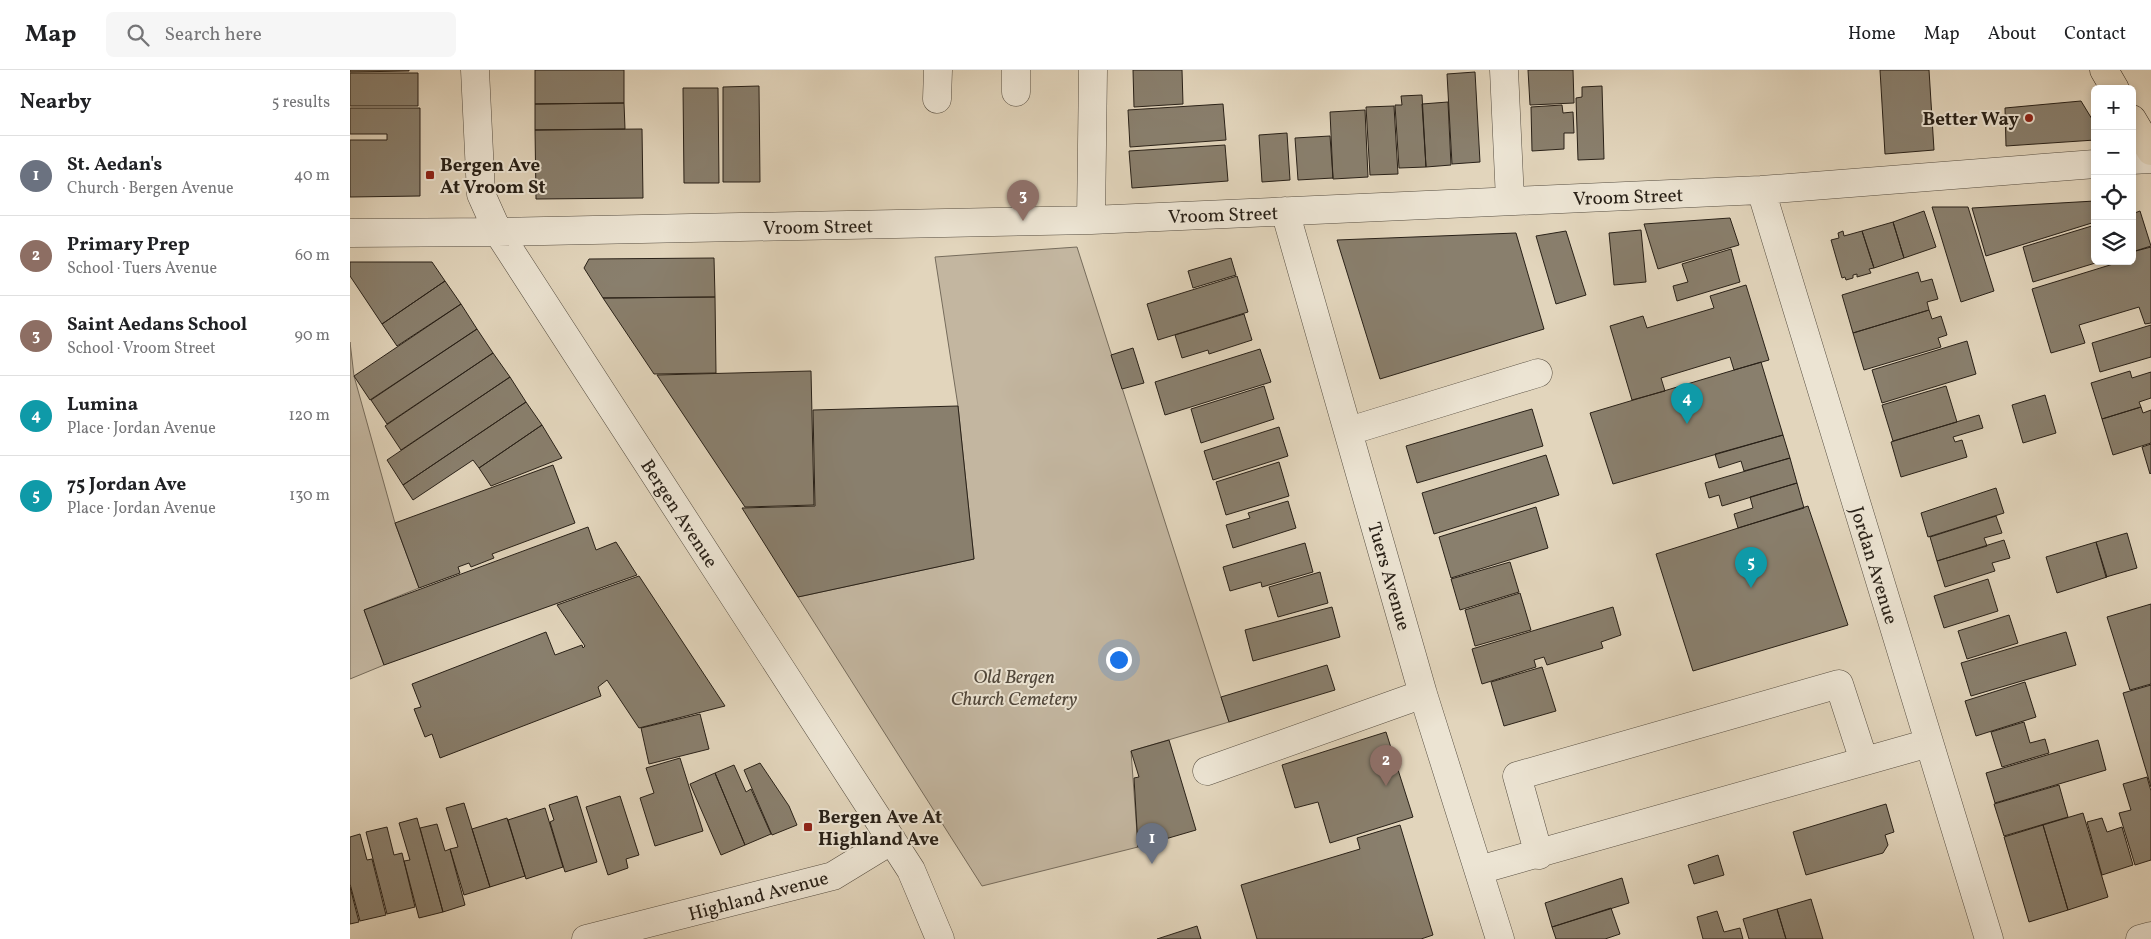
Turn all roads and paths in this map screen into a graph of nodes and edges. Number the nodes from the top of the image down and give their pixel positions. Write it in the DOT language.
graph roads {
  1 [pos="475,70"];
  2 [pos="938,70"];
  3 [pos="1093,70"];
  4 [pos="1504,70"];
  5 [pos="2104,70"];
  6 [pos="2113,85"];
  7 [pos="937,99"];
  8 [pos="2136,126"];
  9 [pos="2151,151"];
  10 [pos="2151,159"];
  11 [pos="2136,160"];
  12 [pos="2091,164"];
  13 [pos="1761,190"];
  14 [pos="1510,200"];
  15 [pos="1286,211"];
  16 [pos="1091,220"];
  17 [pos="498,232"];
  18 [pos="350,233"];
  19 [pos="1538,373"];
  20 [pos="1349,432"];
  21 [pos="1423,694"];
  22 [pos="1929,743"];
  23 [pos="1864,762"];
  24 [pos="1207,771"];
  25 [pos="892,840"];
  26 [pos="1539,855"];
  27 [pos="1479,870"];
  28 [pos="2151,936"];
  29 [pos="586,939"];
  30 [pos="940,939"];
  31 [pos="1500,939"];
  32 [pos="1988,939"];
  33 [pos="2140,939"];
  1 -- 17 [label="street, Bergen Avenue"];
  2 -- 7 [label="street"];
  3 -- 16 [label="street"];
  4 -- 14 [label="street"];
  5 -- 6 [label="main road"];
  8 -- 9 [label="main road"];
  10 -- 11 [label="street"];
  12 -- 13 [label="street, Vroom Street"];
  13 -- 14 [label="street, Vroom Street"];
  13 -- 22 [label="street, Jordan Avenue"];
  14 -- 15 [label="street, Vroom Street"];
  15 -- 16 [label="street, Vroom Street"];
  15 -- 20 [label="street, Tuers Avenue"];
  16 -- 17 [label="street, Vroom Street"];
  17 -- 18 [label="street, Vroom Street"];
  17 -- 25 [label="street, Bergen Avenue"];
  19 -- 20 [label="street"];
  20 -- 21 [label="street, Tuers Avenue"];
  21 -- 24 [label="street"];
  21 -- 27 [label="street, Tuers Avenue"];
  22 -- 23 [label="street"];
  22 -- 32 [label="street, Jordan Avenue"];
  23 -- 26 [label="street"];
  23 -- 26 [label="street"];
  25 -- 29 [label="street, Highland Avenue"];
  25 -- 30 [label="street, Bergen Avenue"];
  26 -- 27 [label="street"];
  27 -- 31 [label="street, Tuers Avenue"];
  28 -- 33 [label="street"];
}
